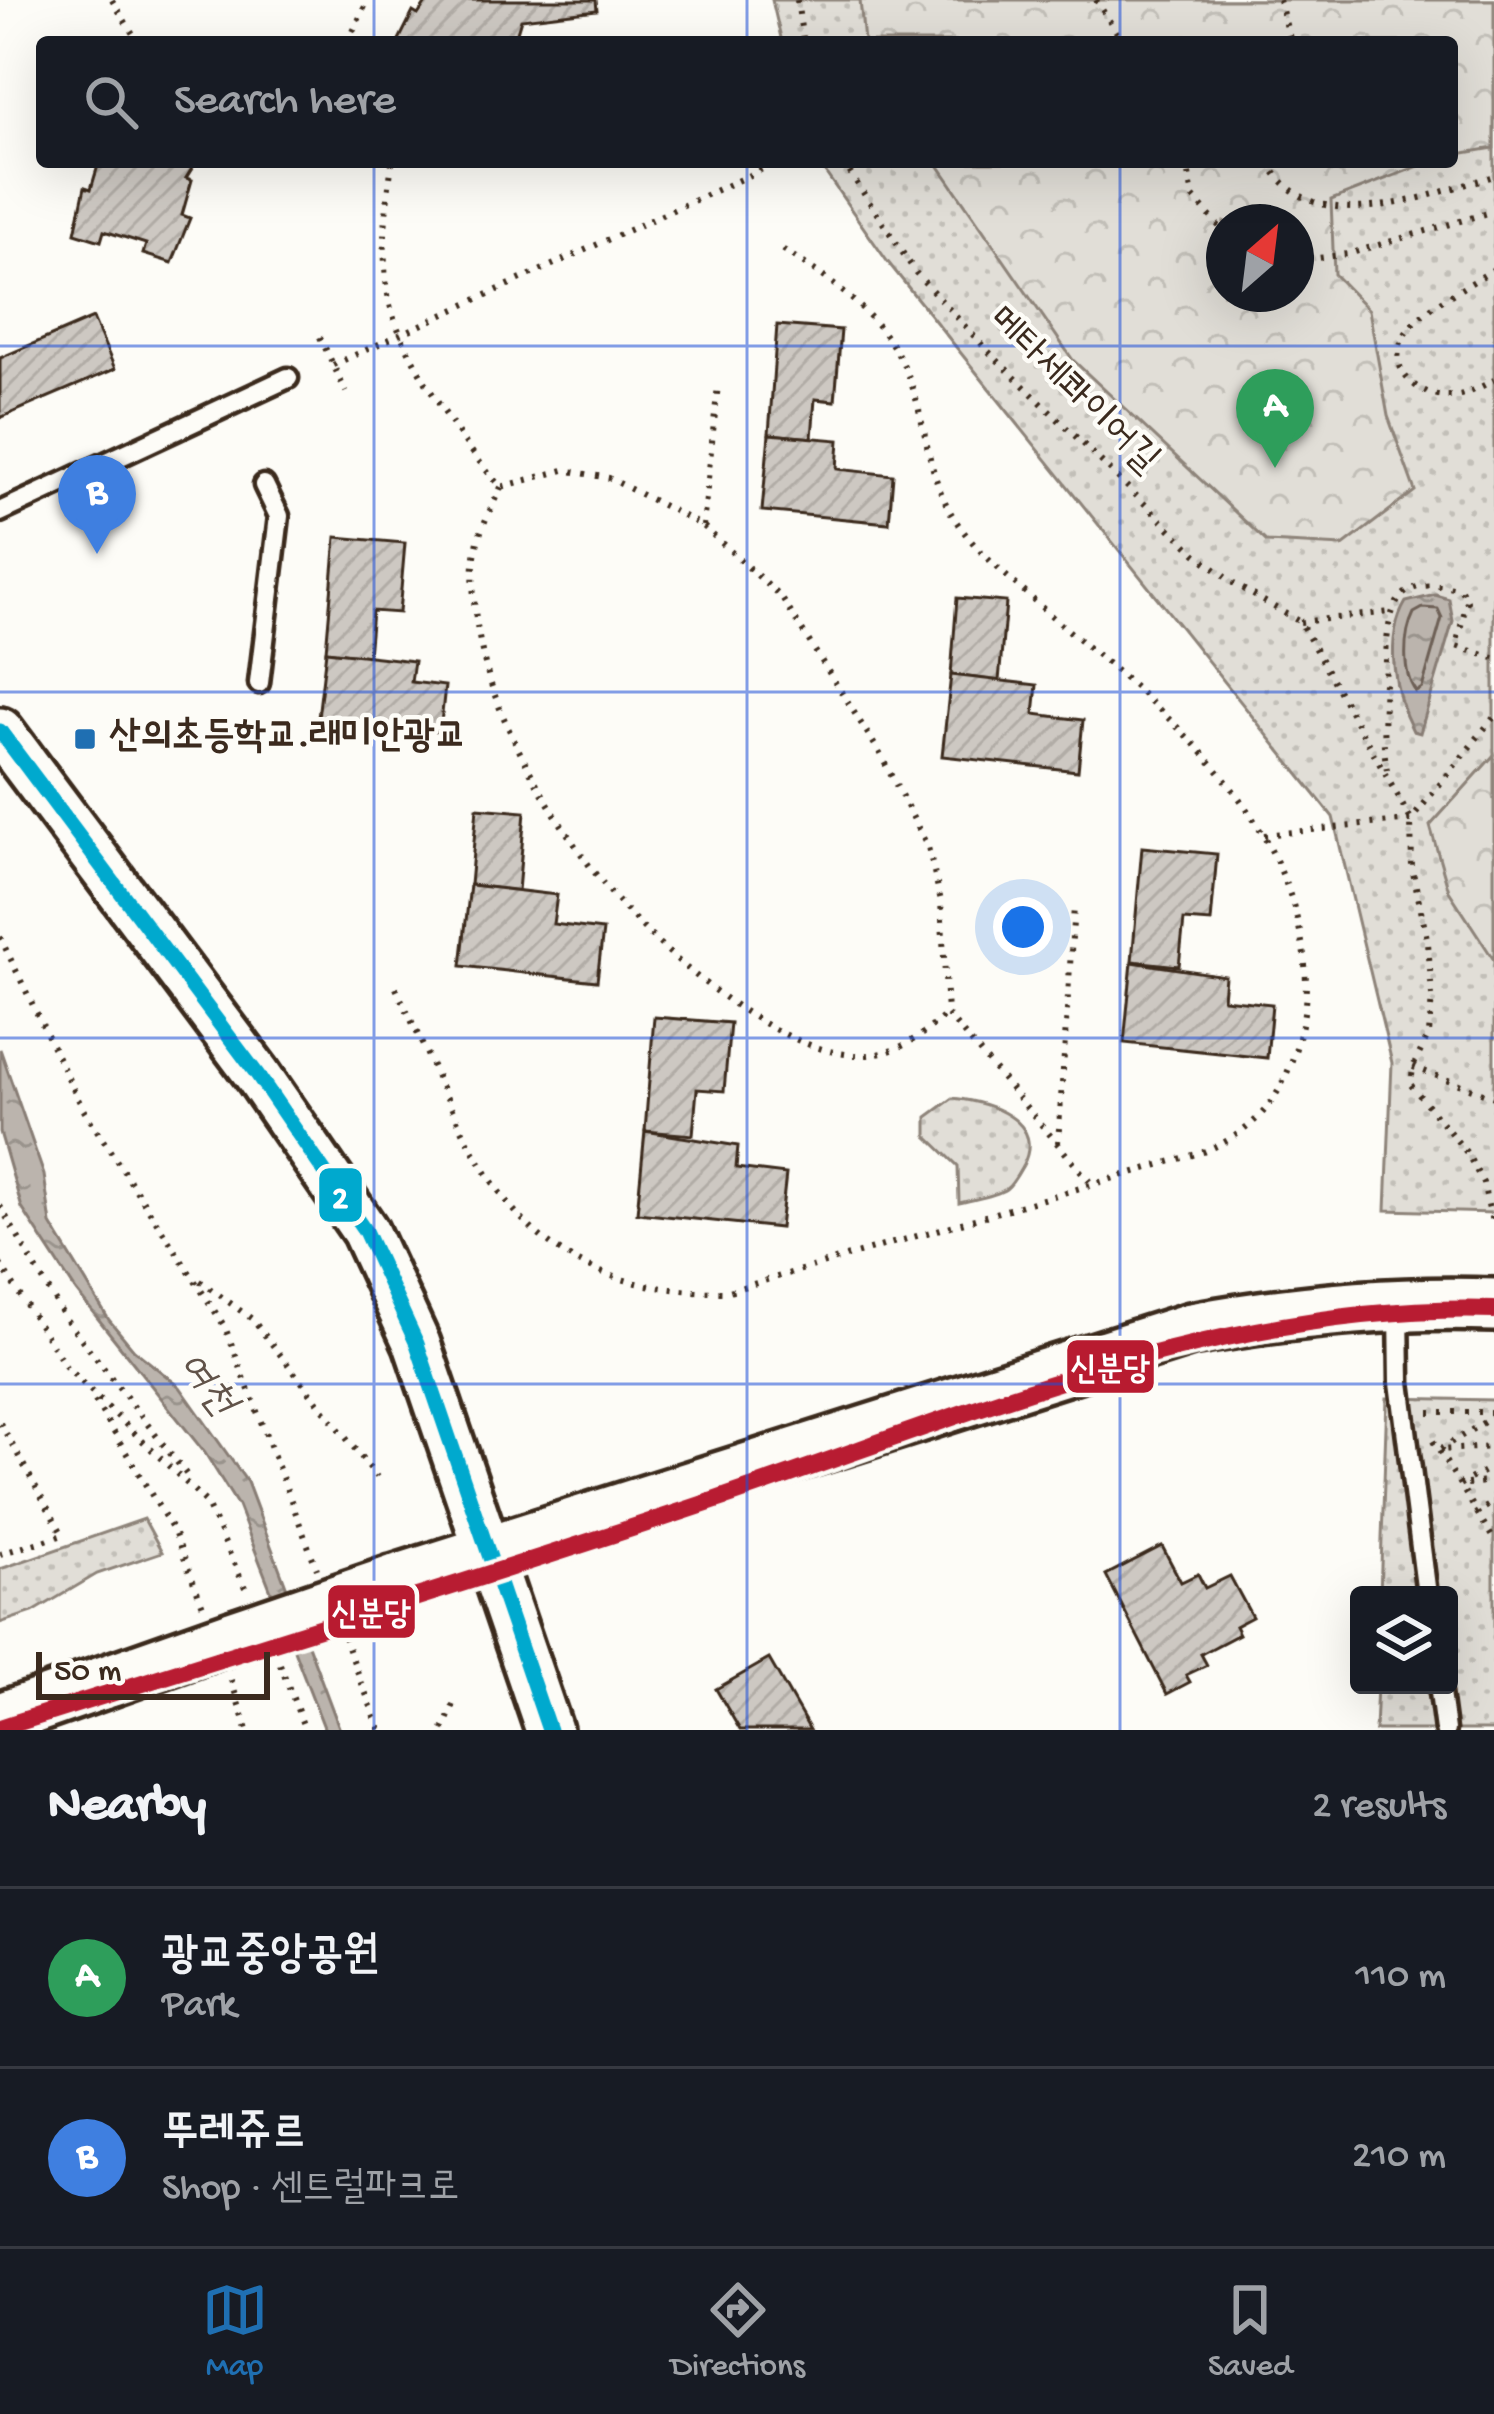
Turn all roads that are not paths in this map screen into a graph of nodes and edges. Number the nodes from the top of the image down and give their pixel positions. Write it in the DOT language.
graph roads {
  1 [pos="288,378"];
  2 [pos="264,485"];
  3 [pos="0,512"];
  4 [pos="259,683"];
  5 [pos="0,731"];
  6 [pos="1399,1304"];
  7 [pos="1494,1305"];
  8 [pos="487,1556"];
  9 [pos="1426,1586"];
  10 [pos="1440,1694"];
  11 [pos="0,1719"];
  12 [pos="548,1730"];
  13 [pos="1445,1730"];
  1 -- 3 [label="lane"];
  2 -- 4 [label="lane"];
  5 -- 8 [label="street"];
  6 -- 7 [label="main road"];
  6 -- 8 [label="main road"];
  6 -- 9 [label="lane"];
  8 -- 11 [label="main road, bridge"];
  8 -- 12 [label="street"];
  10 -- 13 [label="lane"];
}
